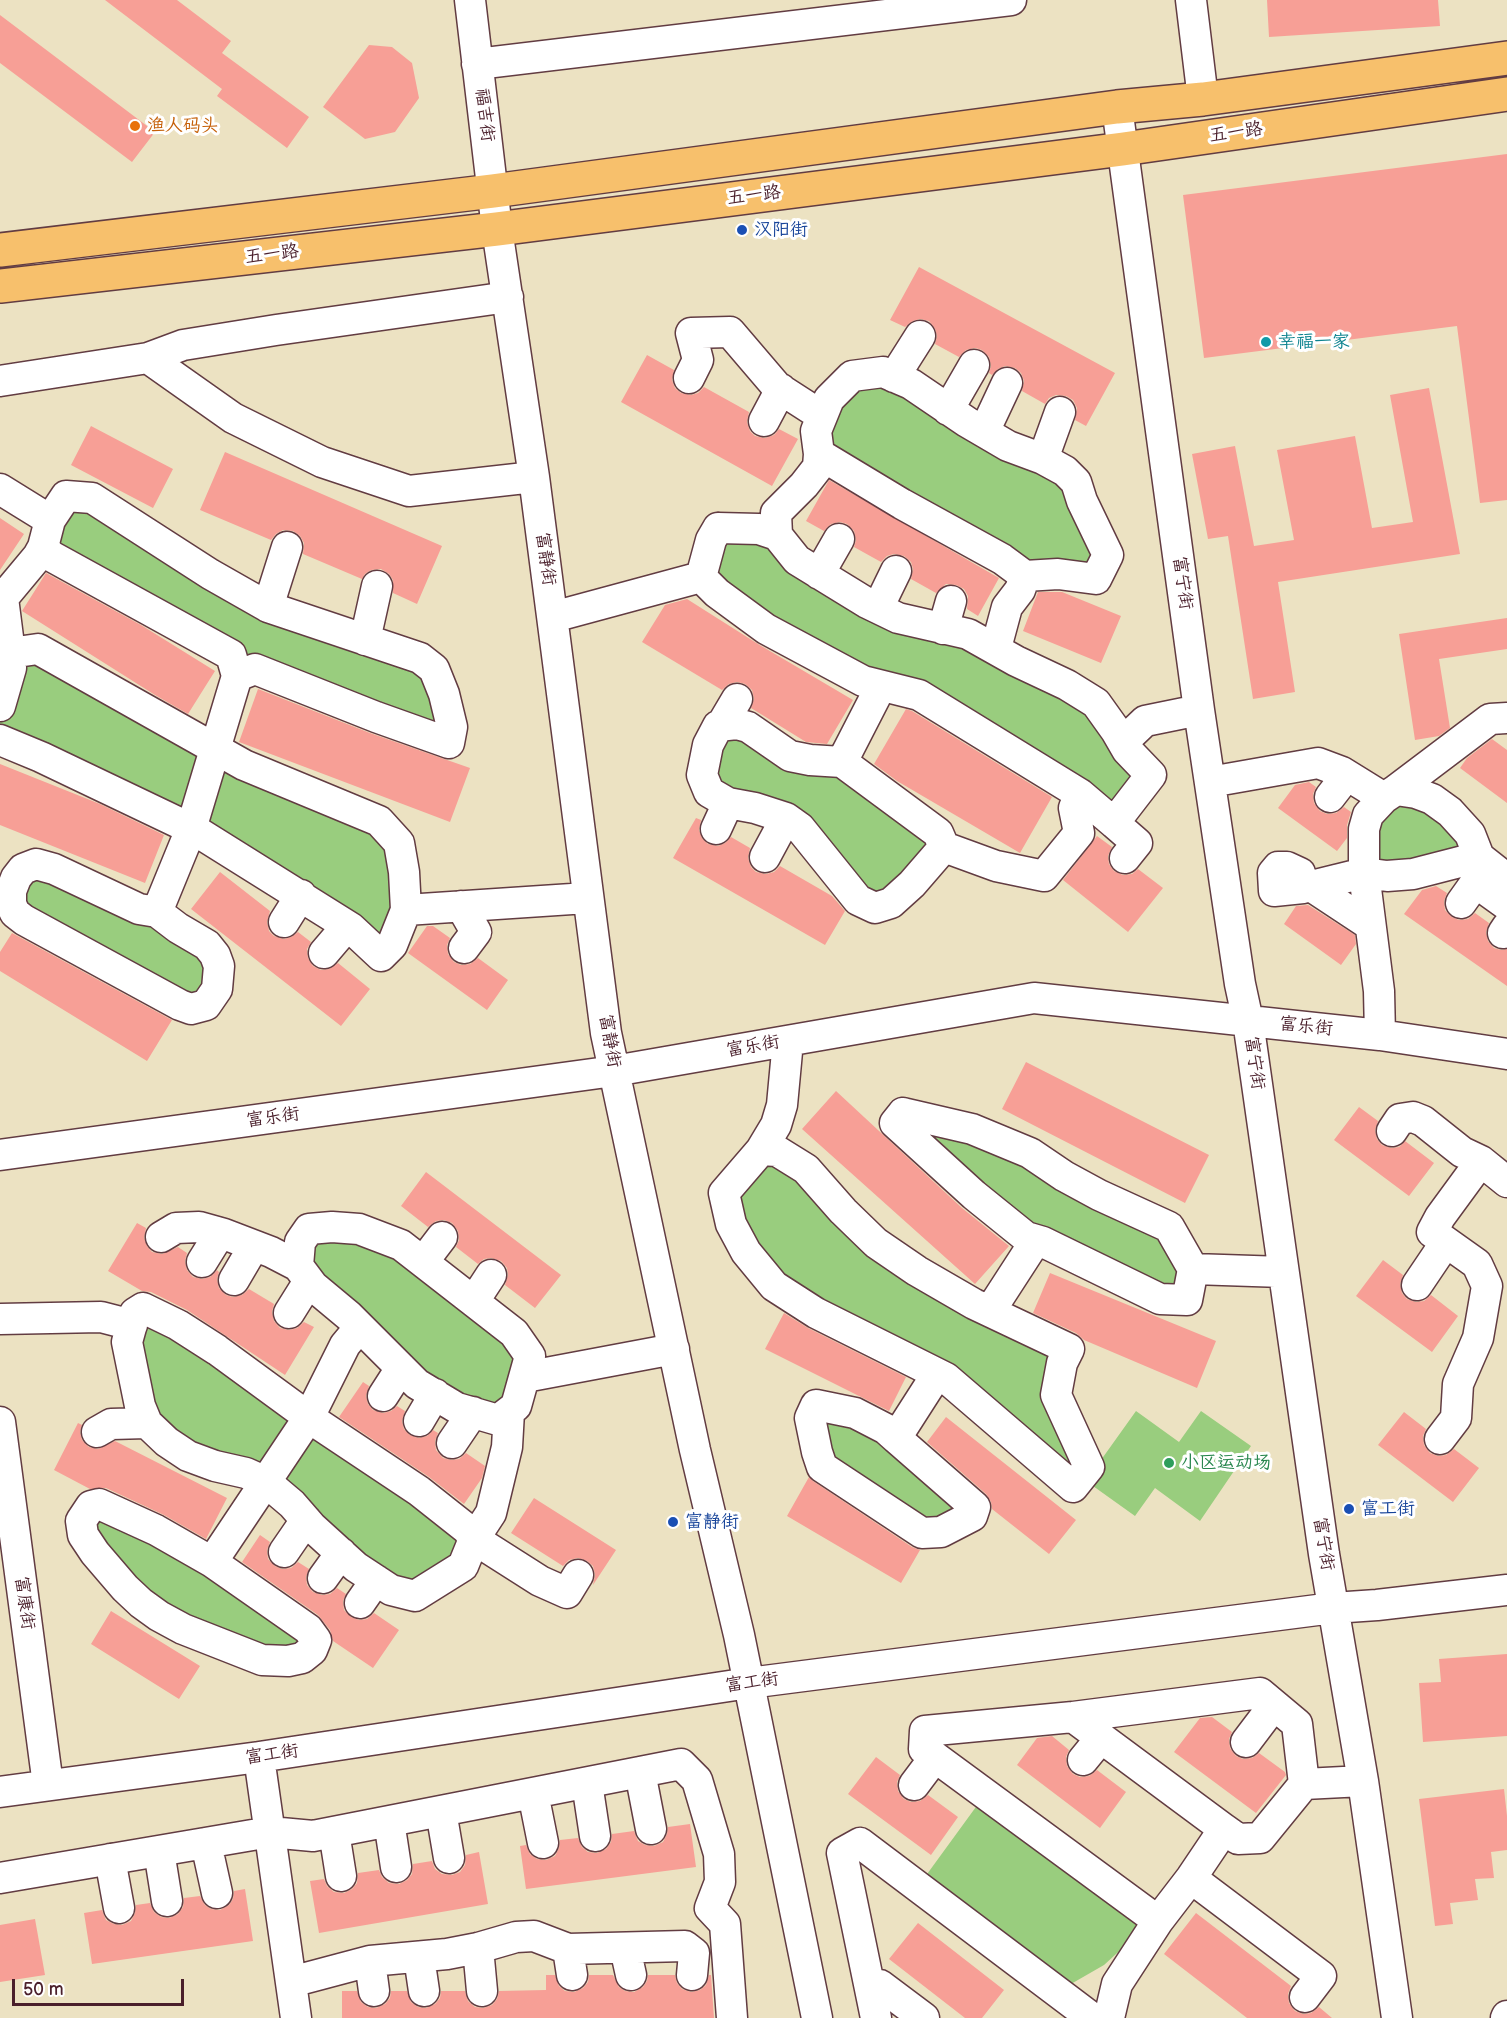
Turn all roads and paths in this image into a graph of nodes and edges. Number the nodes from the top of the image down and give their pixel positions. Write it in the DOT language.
graph roads {
  1 [pos="470,0"];
  2 [pos="1011,0"];
  3 [pos="1191,0"];
  4 [pos="1507,58"];
  5 [pos="477,64"];
  6 [pos="1507,94"];
  7 [pos="1203,99"];
  8 [pos="1117,107"];
  9 [pos="1123,148"];
  10 [pos="493,191"];
  11 [pos="497,229"];
  12 [pos="0,250"];
  13 [pos="0,286"];
  14 [pos="508,297"];
  15 [pos="920,336"];
  16 [pos="148,358"];
  17 [pos="974,365"];
  18 [pos="894,377"];
  19 [pos="689,378"];
  20 [pos="0,381"];
  21 [pos="1007,383"];
  22 [pos="781,390"];
  23 [pos="948,410"];
  24 [pos="1060,412"];
  25 [pos="822,416"];
  26 [pos="764,421"];
  27 [pos="984,432"];
  28 [pos="819,454"];
  29 [pos="1043,459"];
  30 [pos="534,477"];
  31 [pos="0,489"];
  32 [pos="47,533"];
  33 [pos="777,535"];
  34 [pos="839,539"];
  35 [pos="287,547"];
  36 [pos="896,571"];
  37 [pos="819,574"];
  38 [pos="1025,576"];
  39 [pos="701,577"];
  40 [pos="377,586"];
  41 [pos="268,607"];
  42 [pos="878,608"];
  43 [pos="553,617"];
  44 [pos="365,640"];
  45 [pos="996,648"];
  46 [pos="5,654"];
  47 [pos="237,676"];
  48 [pos="881,686"];
  49 [pos="737,699"];
  50 [pos="0,706"];
  51 [pos="1199,710"];
  52 [pos="1507,718"];
  53 [pos="721,726"];
  54 [pos="0,740"];
  55 [pos="1123,742"];
  56 [pos="215,747"];
  57 [pos="842,762"];
  58 [pos="1210,782"];
  59 [pos="1080,794"];
  60 [pos="1390,794"];
  61 [pos="786,818"];
  62 [pos="1113,823"];
  63 [pos="191,829"];
  64 [pos="944,830"];
  65 [pos="765,857"];
  66 [pos="1125,858"];
  67 [pos="1364,873"];
  68 [pos="1495,890"];
  69 [pos="301,895"];
  70 [pos="587,898"];
  71 [pos="461,906"];
  72 [pos="406,910"];
  73 [pos="157,912"];
  74 [pos="284,922"];
  75 [pos="1370,925"];
  76 [pos="347,926"];
  77 [pos="464,948"];
  78 [pos="324,953"];
  79 [pos="1248,1021"];
  80 [pos="1380,1035"];
  81 [pos="788,1041"];
  82 [pos="1507,1054"];
  83 [pos="614,1071"];
  84 [pos="1392,1131"];
  85 [pos="761,1150"];
  86 [pos="0,1155"];
  87 [pos="1481,1161"];
  88 [pos="1507,1182"];
  89 [pos="220,1233"];
  90 [pos="161,1237"];
  91 [pos="442,1237"];
  92 [pos="1036,1240"];
  93 [pos="1446,1242"];
  94 [pos="254,1246"];
  95 [pos="202,1262"];
  96 [pos="423,1262"];
  97 [pos="1193,1269"];
  98 [pos="1282,1272"];
  99 [pos="304,1273"];
  100 [pos="492,1275"];
  101 [pos="234,1280"];
  102 [pos="1417,1285"];
  103 [pos="474,1301"];
  104 [pos="990,1311"];
  105 [pos="289,1313"];
  106 [pos="0,1319"];
  107 [pos="132,1325"];
  108 [pos="360,1327"];
  109 [pos="674,1349"];
  110 [pos="401,1368"];
  111 [pos="937,1374"];
  112 [pos="525,1377"];
  113 [pos="435,1394"];
  114 [pos="383,1396"];
  115 [pos="473,1412"];
  116 [pos="509,1412"];
  117 [pos="309,1417"];
  118 [pos="419,1421"];
  119 [pos="0,1422"];
  120 [pos="97,1432"];
  121 [pos="896,1438"];
  122 [pos="153,1439"];
  123 [pos="1440,1439"];
  124 [pos="452,1443"];
  125 [pos="266,1482"];
  126 [pos="306,1520"];
  127 [pos="474,1539"];
  128 [pos="284,1552"];
  129 [pos="341,1553"];
  130 [pos="212,1562"];
  131 [pos="578,1575"];
  132 [pos="323,1578"];
  133 [pos="1507,1590"];
  134 [pos="1333,1608"];
  135 [pos="749,1683"];
  136 [pos="1274,1705"];
  137 [pos="1073,1717"];
  138 [pos="1245,1742"];
  139 [pos="260,1757"];
  140 [pos="935,1757"];
  141 [pos="640,1772"];
  142 [pos="1363,1781"];
  143 [pos="587,1783"];
  144 [pos="1304,1784"];
  145 [pos="48,1785"];
  146 [pos="914,1785"];
  147 [pos="0,1792"];
  148 [pos="533,1793"];
  149 [pos="441,1811"];
  150 [pos="389,1821"];
  151 [pos="651,1829"];
  152 [pos="1224,1829"];
  153 [pos="270,1832"];
  154 [pos="334,1832"];
  155 [pos="595,1836"];
  156 [pos="206,1843"];
  157 [pos="543,1843"];
  158 [pos="159,1851"];
  159 [pos="449,1858"];
  160 [pos="110,1859"];
  161 [pos="396,1867"];
  162 [pos="341,1876"];
  163 [pos="0,1878"];
  164 [pos="1191,1878"];
  165 [pos="217,1893"];
  166 [pos="167,1901"];
  167 [pos="119,1908"];
  168 [pos="1158,1921"];
  169 [pos="478,1948"];
  170 [pos="419,1957"];
  171 [pos="370,1961"];
  172 [pos="692,1975"];
  173 [pos="291,1982"];
  174 [pos="870,1988"];
  175 [pos="482,1990"];
  176 [pos="374,1991"];
  177 [pos="424,1991"];
  178 [pos="1305,1997"];
  179 [pos="296,2018"];
  180 [pos="732,2018"];
  181 [pos="817,2018"];
  182 [pos="876,2018"];
  183 [pos="924,2018"];
  184 [pos="1092,2018"];
  185 [pos="1109,2018"];
  186 [pos="1396,2018"];
  1 -- 5 [label="street, 福吉街"];
  2 -- 5 [label="street"];
  3 -- 7 [label="street"];
  4 -- 7 [label="main road, 五一路"];
  5 -- 10 [label="street, 福吉街"];
  6 -- 9 [label="main road, 五一路"];
  7 -- 8 [label="main road, 五一路"];
  8 -- 9 [label="street, 富宁街"];
  8 -- 10 [label="main road, 五一路"];
  9 -- 11 [label="main road, 五一路"];
  9 -- 51 [label="street, 富宁街"];
  10 -- 11 [label="street, 福吉街"];
  10 -- 12 [label="main road, 五一路"];
  11 -- 13 [label="main road, 五一路"];
  11 -- 14 [label="street, 富静街"];
  14 -- 16 [label="street"];
  14 -- 30 [label="street, 富静街"];
  15 -- 18 [label="street"];
  16 -- 20 [label="street"];
  16 -- 30 [label="street"];
  17 -- 23 [label="street"];
  18 -- 23 [label="street"];
  18 -- 25 [label="street"];
  19 -- 22 [label="street"];
  21 -- 27 [label="street"];
  22 -- 25 [label="street"];
  22 -- 26 [label="street"];
  23 -- 27 [label="street"];
  24 -- 29 [label="street"];
  25 -- 28 [label="street"];
  27 -- 29 [label="street"];
  28 -- 33 [label="street"];
  28 -- 38 [label="street"];
  29 -- 38 [label="street"];
  30 -- 43 [label="street, 富静街"];
  31 -- 32 [label="street"];
  32 -- 41 [label="street"];
  32 -- 46 [label="street"];
  32 -- 47 [label="street"];
  33 -- 37 [label="street"];
  33 -- 39 [label="street"];
  34 -- 37 [label="street"];
  35 -- 41 [label="street"];
  36 -- 42 [label="street"];
  37 -- 42 [label="street"];
  38 -- 45 [label="street"];
  39 -- 43 [label="street"];
  39 -- 48 [label="street"];
  40 -- 44 [label="street"];
  41 -- 44 [label="street"];
  42 -- 45 [label="street"];
  43 -- 70 [label="street, 富静街"];
  44 -- 47 [label="street"];
  45 -- 55 [label="street"];
  46 -- 50 [label="street"];
  46 -- 56 [label="street"];
  47 -- 56 [label="street"];
  48 -- 57 [label="street"];
  48 -- 59 [label="street"];
  49 -- 53 [label="street"];
  51 -- 55 [label="street"];
  51 -- 58 [label="street, 富宁街"];
  52 -- 60 [label="street"];
  53 -- 57 [label="street"];
  53 -- 61 [label="street"];
  54 -- 63 [label="street"];
  55 -- 62 [label="street"];
  56 -- 63 [label="street"];
  56 -- 72 [label="street"];
  57 -- 64 [label="street"];
  58 -- 60 [label="street"];
  58 -- 79 [label="street, 富宁街"];
  59 -- 62 [label="street"];
  59 -- 64 [label="street"];
  60 -- 67 [label="street"];
  60 -- 68 [label="street"];
  61 -- 64 [label="street"];
  61 -- 65 [label="street"];
  62 -- 66 [label="street"];
  63 -- 69 [label="street"];
  63 -- 73 [label="street"];
  67 -- 68 [label="street"];
  67 -- 75 [label="street"];
  67 -- 75 [label="street"];
  69 -- 74 [label="street"];
  69 -- 76 [label="street"];
  70 -- 71 [label="street"];
  70 -- 83 [label="street, 富静街"];
  71 -- 72 [label="street"];
  71 -- 77 [label="street"];
  72 -- 76 [label="street"];
  73 -- 73 [label="street"];
  75 -- 80 [label="street"];
  76 -- 78 [label="street"];
  79 -- 80 [label="street, 富乐街"];
  79 -- 81 [label="street, 富乐街"];
  79 -- 98 [label="street, 富宁街"];
  80 -- 82 [label="street, 富乐街"];
  81 -- 83 [label="street, 富乐街"];
  81 -- 85 [label="street"];
  83 -- 86 [label="street, 富乐街"];
  83 -- 109 [label="street, 富静街"];
  84 -- 87 [label="street"];
  85 -- 104 [label="street"];
  85 -- 111 [label="street"];
  87 -- 88 [label="street"];
  87 -- 93 [label="street"];
  89 -- 90 [label="street"];
  89 -- 94 [label="street"];
  89 -- 95 [label="street"];
  91 -- 96 [label="street"];
  92 -- 97 [label="street"];
  92 -- 97 [label="street"];
  92 -- 104 [label="street"];
  93 -- 102 [label="street"];
  93 -- 123 [label="street"];
  94 -- 99 [label="street"];
  94 -- 101 [label="street"];
  96 -- 99 [label="street"];
  96 -- 103 [label="street"];
  97 -- 98 [label="street"];
  98 -- 134 [label="street, 富宁街"];
  99 -- 105 [label="street"];
  99 -- 108 [label="street"];
  100 -- 103 [label="street"];
  103 -- 112 [label="street"];
  104 -- 111 [label="street"];
  106 -- 107 [label="street"];
  107 -- 117 [label="street"];
  107 -- 122 [label="street"];
  108 -- 110 [label="street"];
  108 -- 117 [label="street"];
  109 -- 112 [label="street"];
  109 -- 135 [label="street, 富静街"];
  110 -- 113 [label="street"];
  110 -- 114 [label="street"];
  111 -- 121 [label="street"];
  112 -- 116 [label="street"];
  113 -- 115 [label="street"];
  113 -- 118 [label="street"];
  115 -- 116 [label="street"];
  115 -- 124 [label="street"];
  116 -- 127 [label="street"];
  117 -- 125 [label="street"];
  117 -- 127 [label="street"];
  119 -- 145 [label="street, 富康街"];
  120 -- 122 [label="street"];
  121 -- 121 [label="street"];
  122 -- 125 [label="street"];
  125 -- 126 [label="street"];
  125 -- 130 [label="street"];
  126 -- 128 [label="street"];
  126 -- 129 [label="street"];
  127 -- 129 [label="street"];
  127 -- 131 [label="street"];
  129 -- 132 [label="street"];
  130 -- 130 [label="street"];
  133 -- 134 [label="street, 富工街"];
  134 -- 135 [label="street, 富工街"];
  134 -- 142 [label="street, 富宁街"];
  135 -- 139 [label="street, 富工街"];
  135 -- 181 [label="street, 富静街"];
  136 -- 137 [label="street"];
  136 -- 138 [label="street"];
  136 -- 144 [label="street"];
  137 -- 140 [label="street"];
  137 -- 152 [label="street"];
  139 -- 145 [label="street, 富工街"];
  139 -- 153 [label="street"];
  140 -- 146 [label="street"];
  140 -- 168 [label="street"];
  141 -- 143 [label="street"];
  141 -- 151 [label="street"];
  141 -- 180 [label="street"];
  142 -- 144 [label="street"];
  142 -- 186 [label="street, 富宁街"];
  143 -- 148 [label="street"];
  143 -- 155 [label="street"];
  144 -- 152 [label="street"];
  145 -- 147 [label="street, 富工街"];
  148 -- 149 [label="street"];
  148 -- 157 [label="street"];
  149 -- 150 [label="street"];
  149 -- 159 [label="street"];
  150 -- 154 [label="street"];
  150 -- 161 [label="street"];
  152 -- 164 [label="street"];
  153 -- 154 [label="street"];
  153 -- 156 [label="street"];
  153 -- 173 [label="street"];
  154 -- 162 [label="street"];
  156 -- 158 [label="street"];
  156 -- 165 [label="street"];
  158 -- 160 [label="street"];
  158 -- 166 [label="street"];
  160 -- 163 [label="street"];
  160 -- 167 [label="street"];
  164 -- 168 [label="street"];
  164 -- 178 [label="street"];
  168 -- 185 [label="street"];
  169 -- 170 [label="street"];
  169 -- 172 [label="street"];
  169 -- 175 [label="street"];
  170 -- 171 [label="street"];
  170 -- 177 [label="street"];
  171 -- 173 [label="street"];
  171 -- 176 [label="street"];
  173 -- 179 [label="street"];
  174 -- 182 [label="street"];
  174 -- 183 [label="street"];
  174 -- 184 [label="street"];
}
